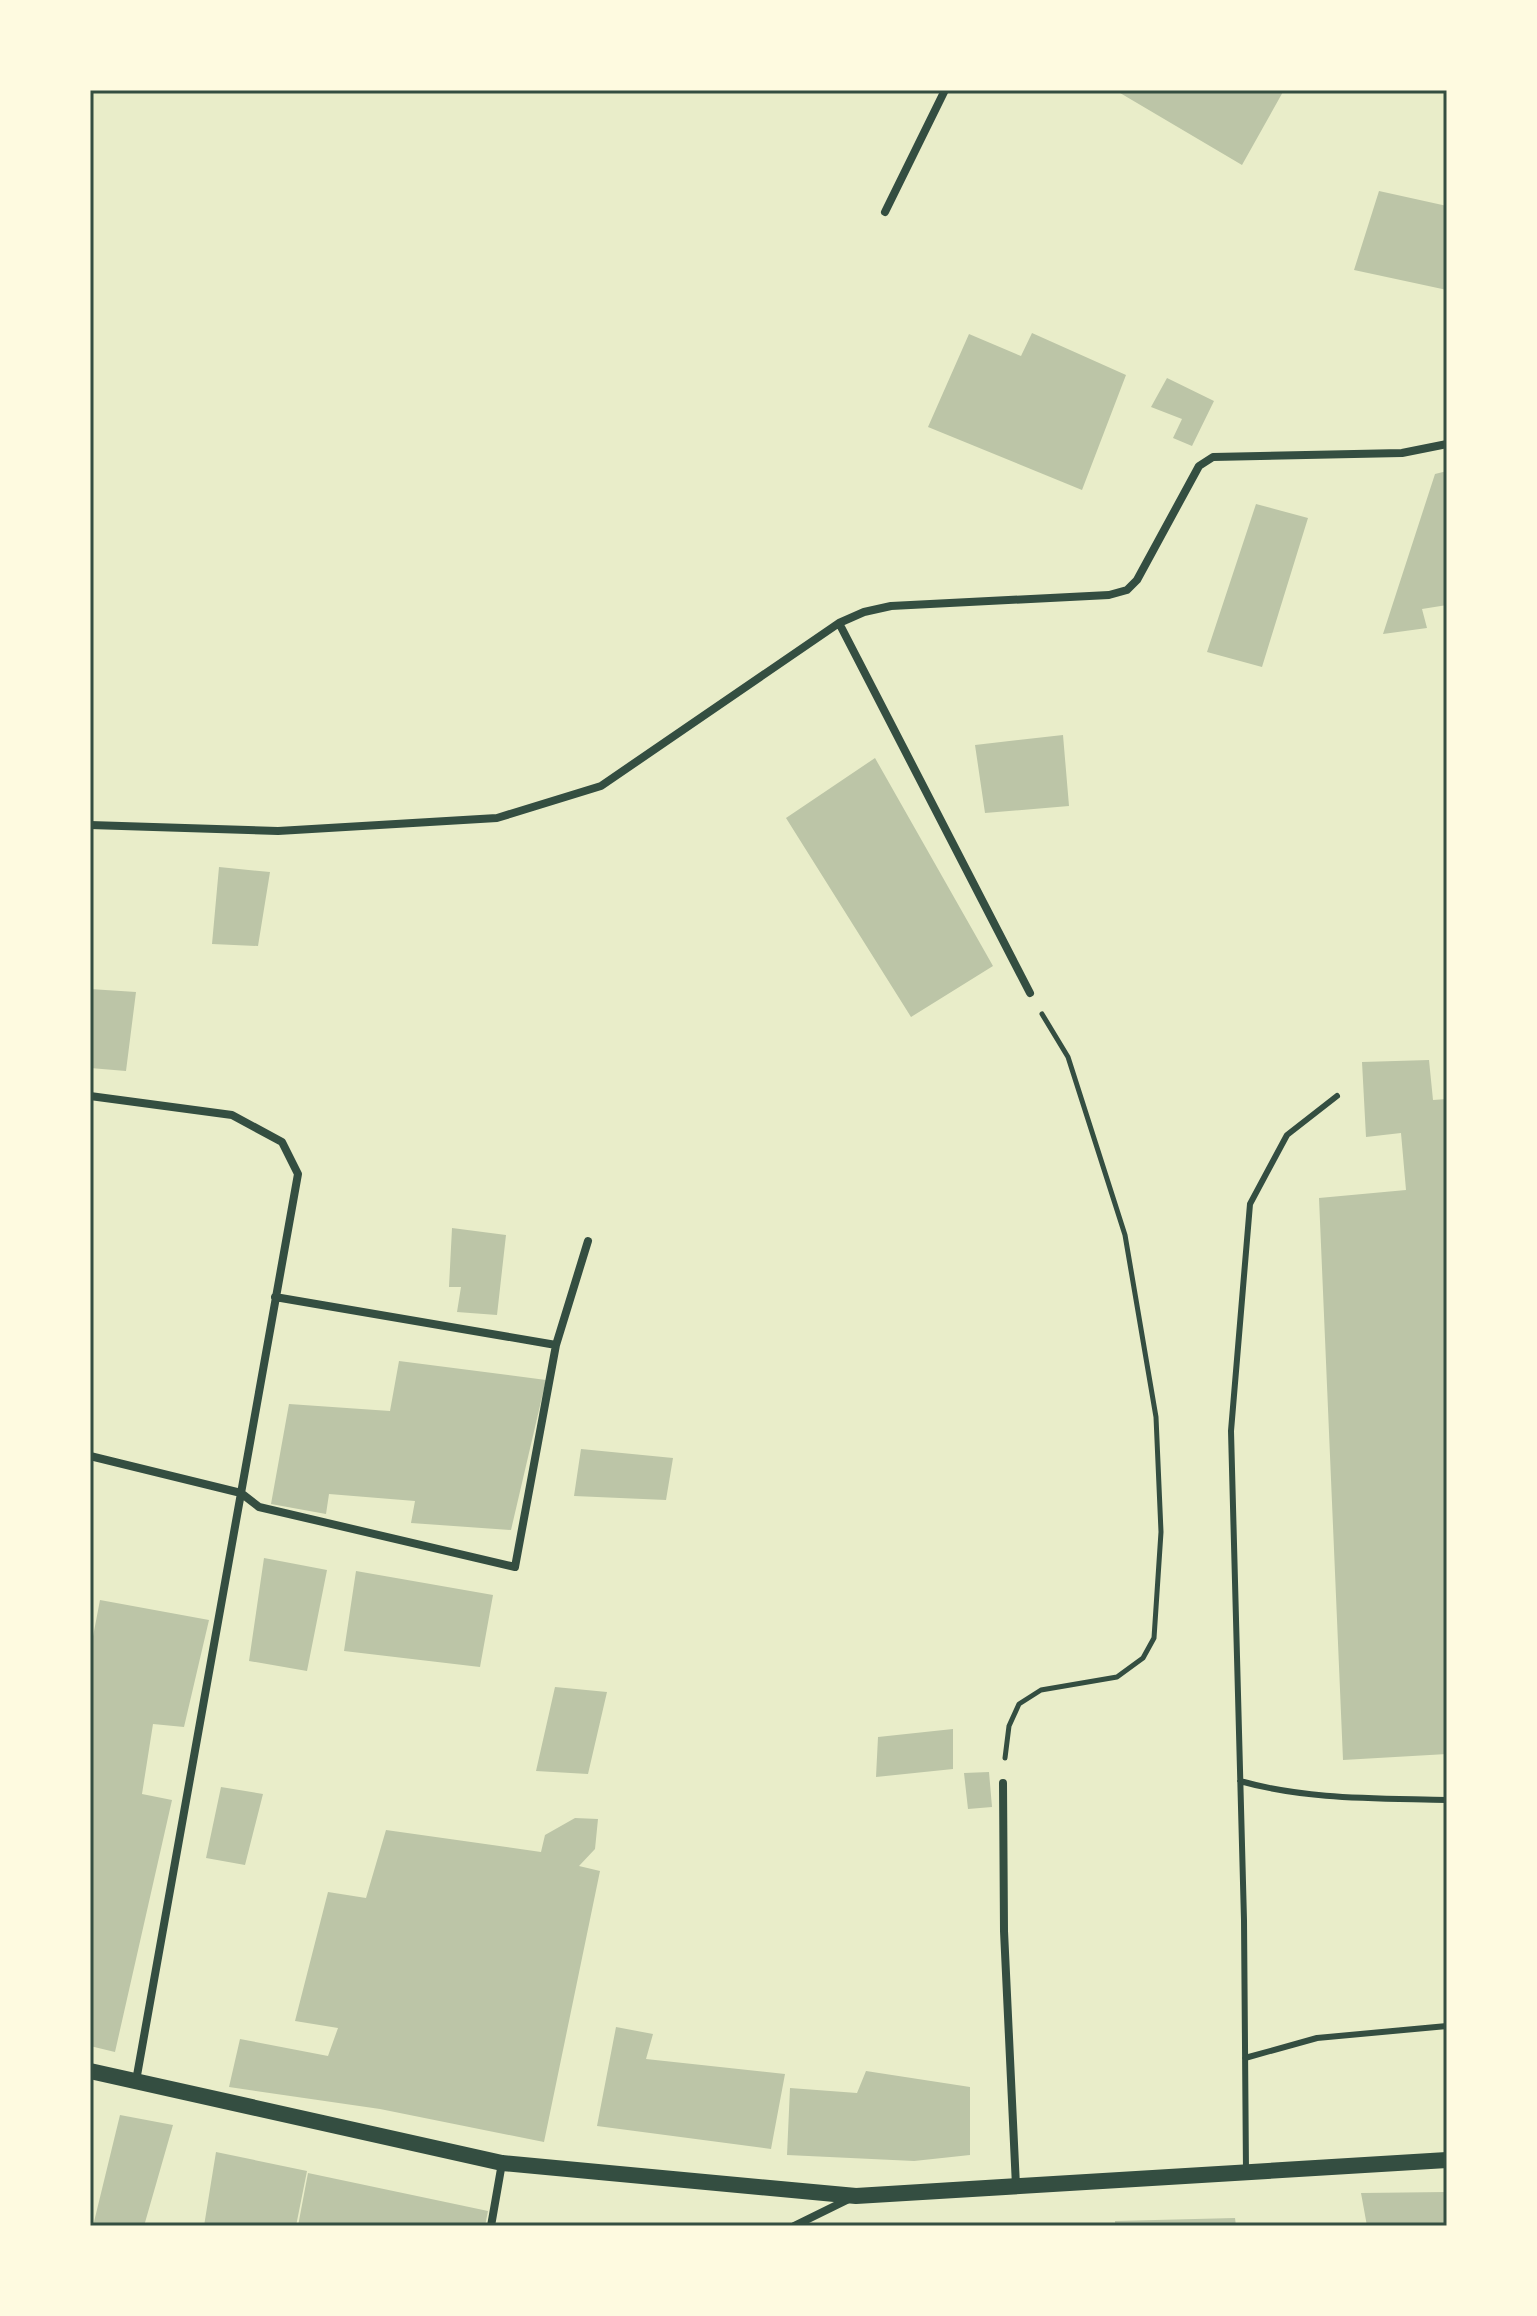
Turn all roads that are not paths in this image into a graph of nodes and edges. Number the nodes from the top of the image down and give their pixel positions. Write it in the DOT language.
graph roads {
  1 [pos="945,90"];
  2 [pos="885,212"];
  3 [pos="1447,444"];
  4 [pos="839,623"];
  5 [pos="90,825"];
  6 [pos="1030,993"];
  7 [pos="90,1096"];
  8 [pos="1337,1096"];
  9 [pos="588,1241"];
  10 [pos="275,1297"];
  11 [pos="556,1345"];
  12 [pos="90,1456"];
  13 [pos="241,1493"];
  14 [pos="1240,1781"];
  15 [pos="1003,1783"];
  16 [pos="1447,1800"];
  17 [pos="1447,2026"];
  18 [pos="1245,2058"];
  19 [pos="90,2071"];
  20 [pos="136,2081"];
  21 [pos="1447,2160"];
  22 [pos="502,2163"];
  23 [pos="1246,2172"];
  24 [pos="1016,2186"];
  25 [pos="856,2196"];
  26 [pos="491,2226"];
  27 [pos="794,2226"];
  1 -- 2 [label="street"];
  3 -- 4 [label="street"];
  4 -- 5 [label="street"];
  4 -- 6 [label="street"];
  7 -- 10 [label="street"];
  8 -- 14 [label="lane"];
  9 -- 11 [label="street"];
  10 -- 11 [label="street"];
  10 -- 13 [label="street"];
  11 -- 13 [label="street"];
  12 -- 13 [label="street"];
  13 -- 20 [label="street"];
  14 -- 16 [label="lane"];
  14 -- 18 [label="lane"];
  15 -- 24 [label="street"];
  17 -- 18 [label="lane"];
  18 -- 23 [label="lane"];
  19 -- 20 [label="main road"];
  20 -- 22 [label="main road"];
  21 -- 23 [label="main road"];
  22 -- 25 [label="main road"];
  22 -- 26 [label="street"];
  23 -- 24 [label="main road"];
  24 -- 25 [label="main road"];
  25 -- 27 [label="street"];
}
